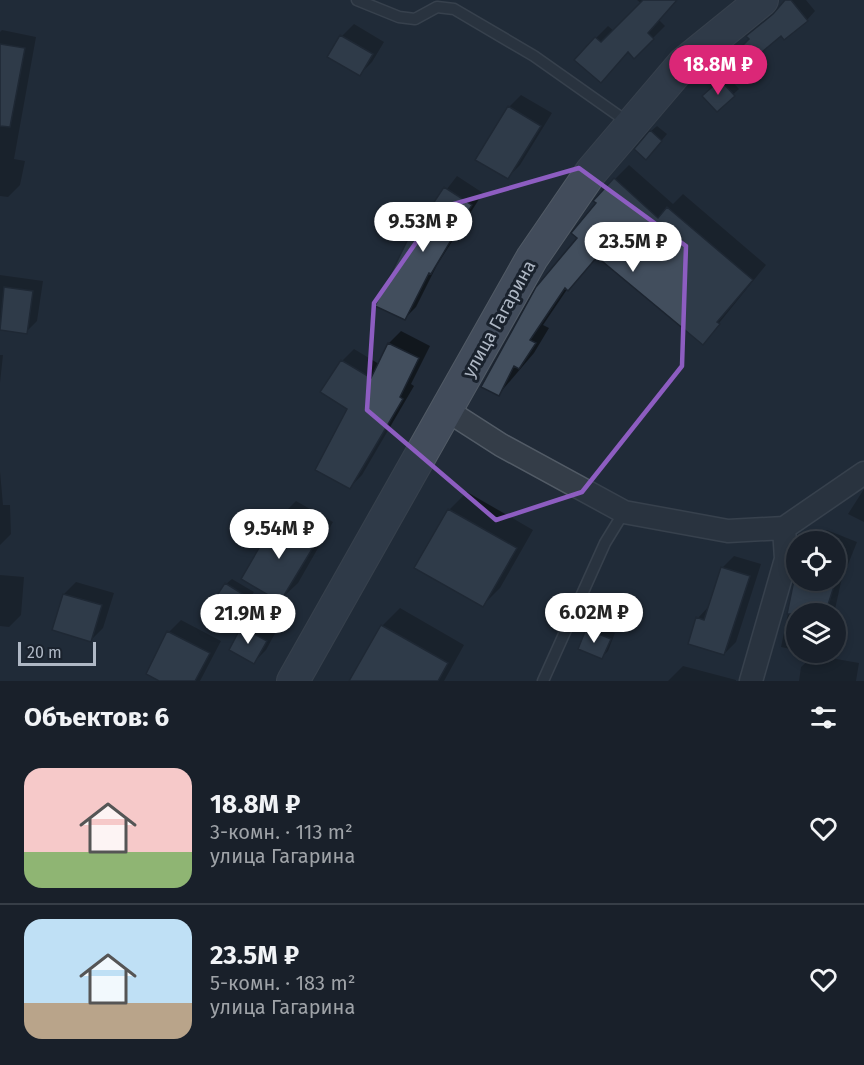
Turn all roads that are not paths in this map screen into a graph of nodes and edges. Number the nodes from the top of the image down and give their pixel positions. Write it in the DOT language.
graph roads {
  1 [pos="357,0"];
  2 [pos="762,0"];
  3 [pos="631,124"];
  4 [pos="448,411"];
  5 [pos="864,473"];
  6 [pos="624,512"];
  7 [pos="784,528"];
  8 [pos="293,681"];
  9 [pos="543,681"];
  10 [pos="751,681"];
  1 -- 3 [label="lane"];
  2 -- 3 [label="main road, улица Гагарина"];
  3 -- 4 [label="main road, улица Гагарина"];
  4 -- 6 [label="street"];
  4 -- 8 [label="main road, улица Гагарина"];
  5 -- 7 [label="street"];
  6 -- 7 [label="street"];
  6 -- 9 [label="lane"];
  7 -- 10 [label="street"];
}
